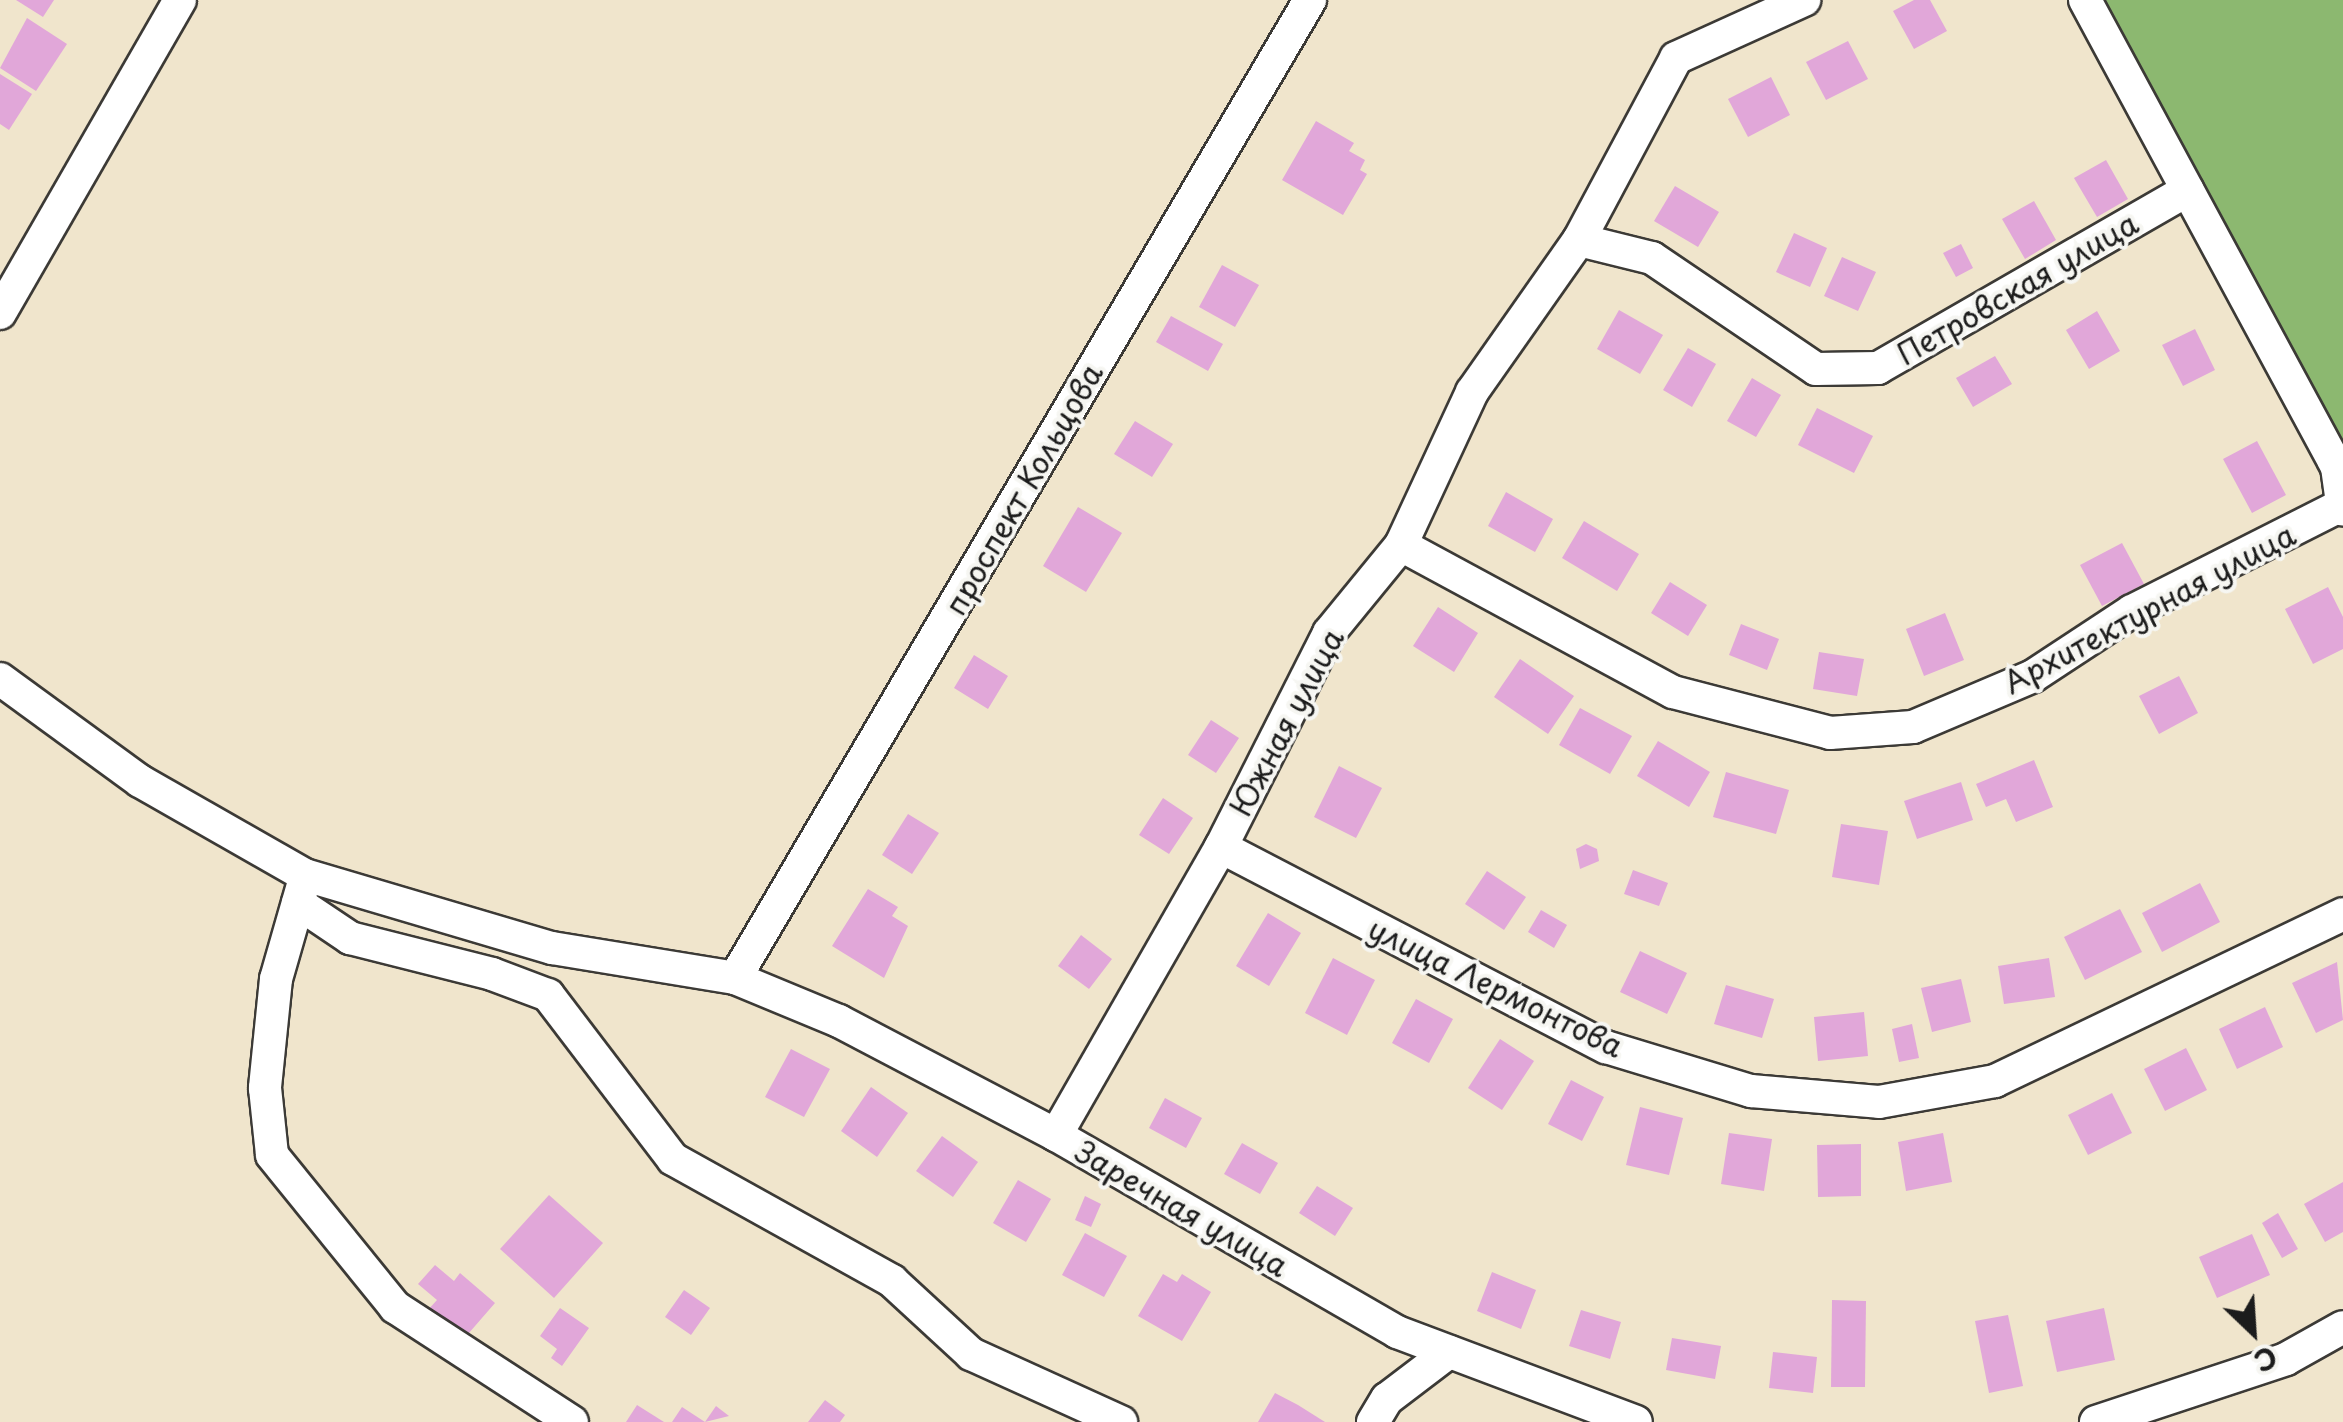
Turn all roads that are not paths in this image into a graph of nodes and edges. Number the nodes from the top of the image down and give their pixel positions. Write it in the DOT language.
graph roads {
  1 [pos="180,0"];
  2 [pos="1310,0"];
  3 [pos="1804,0"];
  4 [pos="2085,0"];
  5 [pos="2187,190"];
  6 [pos="1580,240"];
  7 [pos="0,314"];
  8 [pos="2342,508"];
  9 [pos="1401,544"];
  10 [pos="0,679"];
  11 [pos="1220,847"];
  12 [pos="302,889"];
  13 [pos="2343,914"];
  14 [pos="736,978"];
  15 [pos="1056,1135"];
  16 [pos="2343,1328"];
  17 [pos="1449,1352"];
  18 [pos="572,1422"];
  19 [pos="1121,1422"];
  20 [pos="1373,1422"];
  21 [pos="1636,1422"];
  22 [pos="2096,1422"];
  1 -- 7 [label="street"];
  2 -- 14 [label="street, проспект Кольцова"];
  3 -- 6 [label="street, Южная улица"];
  4 -- 5 [label="street"];
  5 -- 6 [label="street, Петровская улица"];
  5 -- 8 [label="street"];
  6 -- 9 [label="street, Южная улица"];
  8 -- 9 [label="street, Архитектурная улица"];
  9 -- 11 [label="street, Южная улица"];
  10 -- 12 [label="street"];
  11 -- 13 [label="street, улица Лермонтова"];
  11 -- 15 [label="street, Южная улица"];
  12 -- 14 [label="street, Заречная улица"];
  12 -- 18 [label="street"];
  12 -- 19 [label="street"];
  14 -- 15 [label="street, Заречная улица"];
  15 -- 17 [label="street, Заречная улица"];
  16 -- 22 [label="street"];
  17 -- 20 [label="street"];
  17 -- 21 [label="street, Заречная улица"];
}
